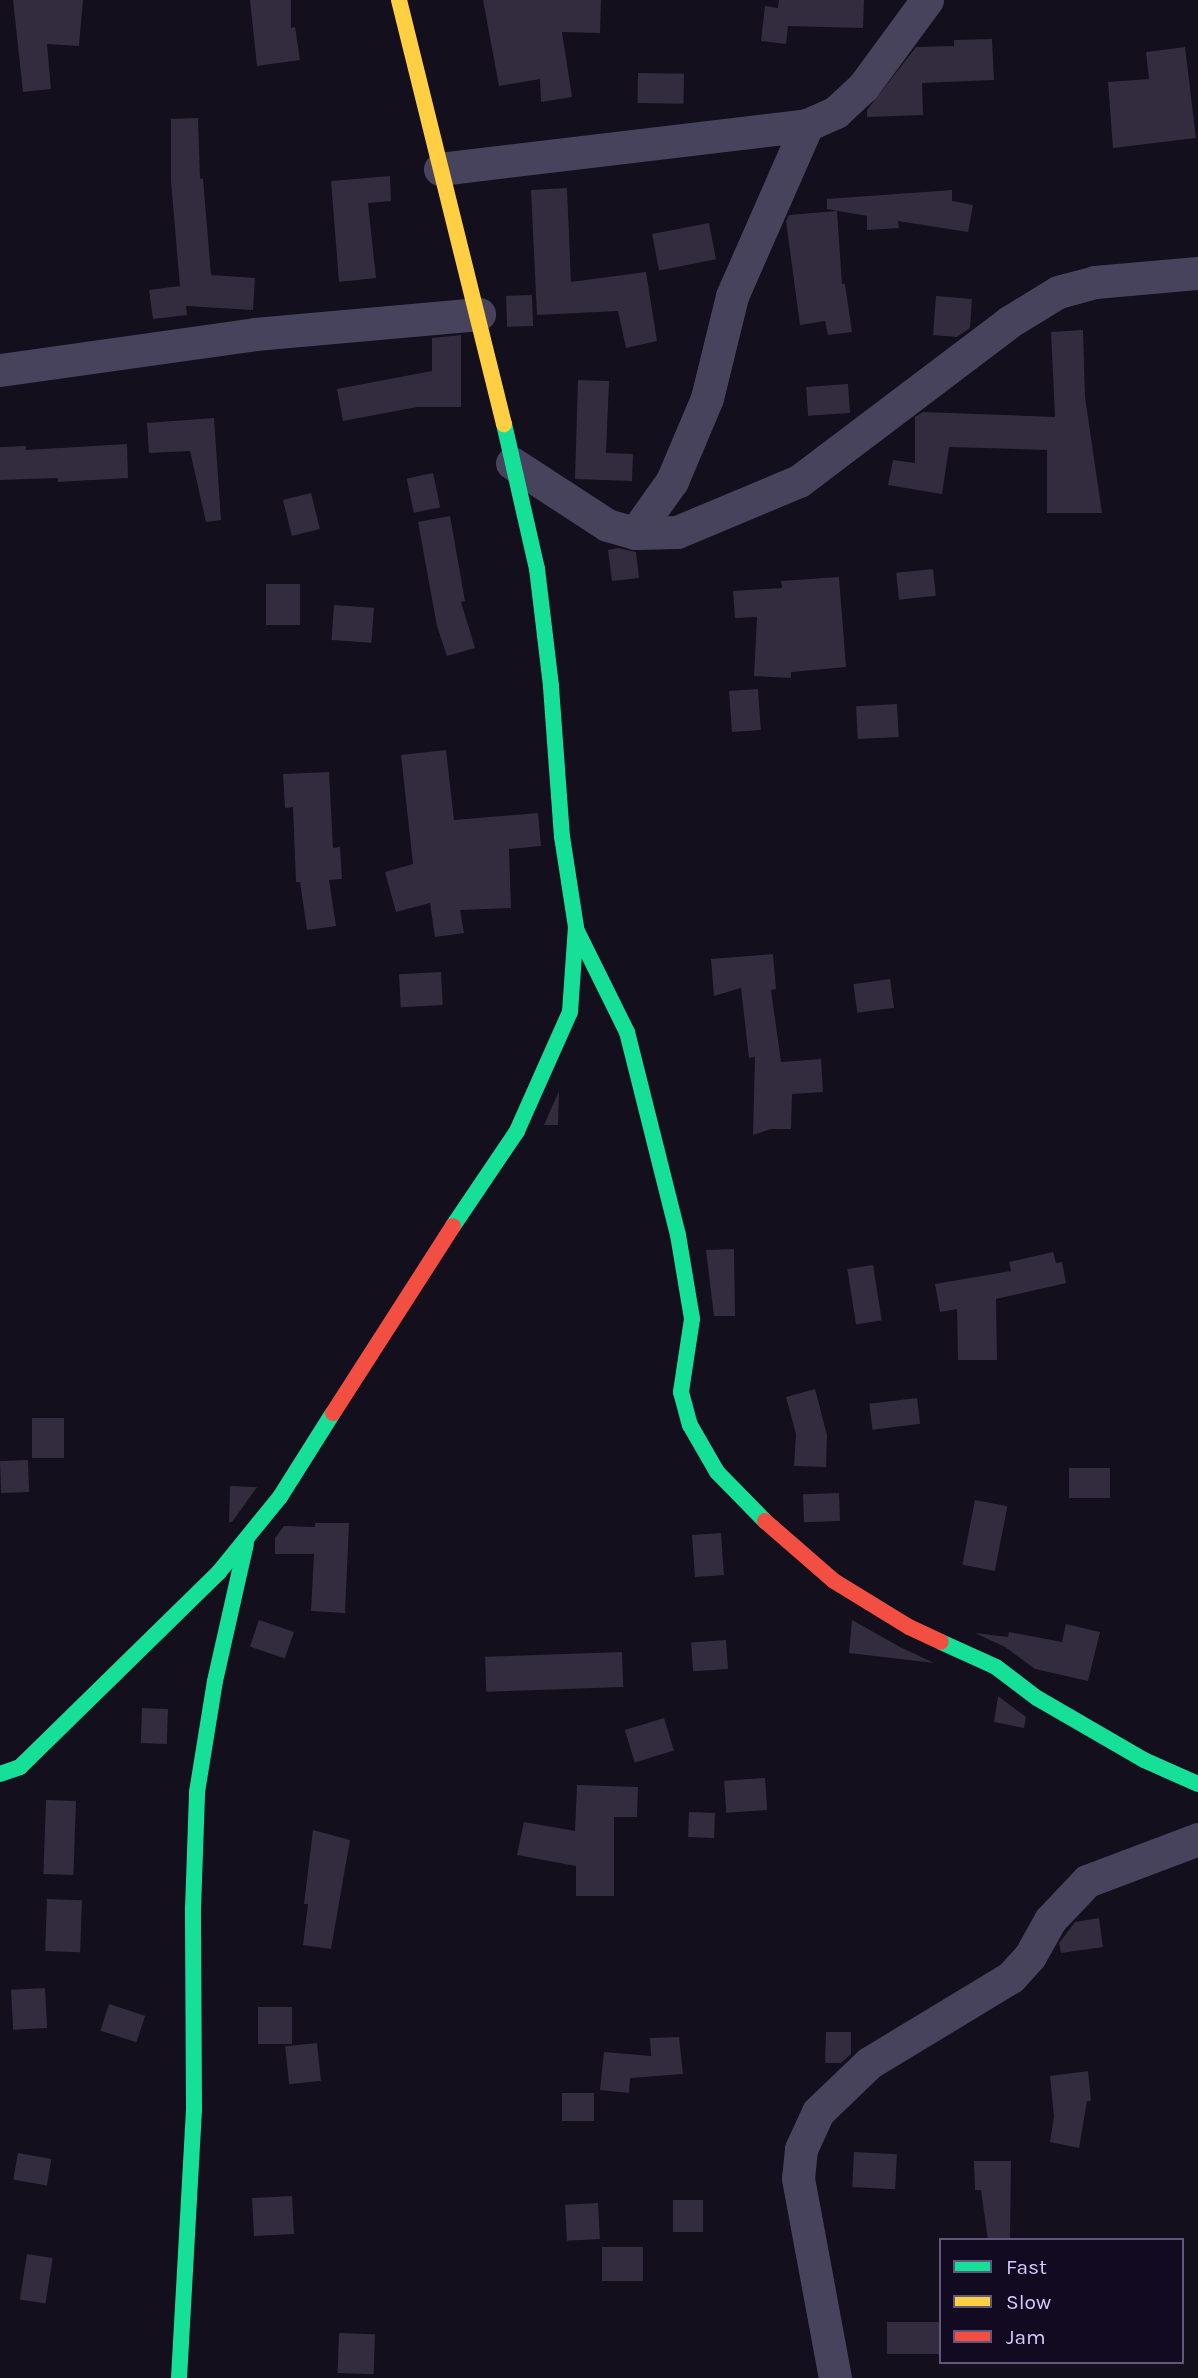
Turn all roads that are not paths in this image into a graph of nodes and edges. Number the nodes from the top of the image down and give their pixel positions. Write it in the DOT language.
graph roads {
  1 [pos="400,0"];
  2 [pos="927,0"];
  3 [pos="807,125"];
  4 [pos="440,169"];
  5 [pos="1198,273"];
  6 [pos="479,314"];
  7 [pos="0,370"];
  8 [pos="512,463"];
  9 [pos="635,533"];
  10 [pos="576,927"];
  11 [pos="247,1538"];
  12 [pos="0,1774"];
  13 [pos="1198,1784"];
  14 [pos="1198,1839"];
  15 [pos="179,2378"];
  16 [pos="835,2378"];
  1 -- 4 [label="street"];
  2 -- 3 [label="street"];
  3 -- 4 [label="street"];
  3 -- 9 [label="street"];
  4 -- 6 [label="street"];
  5 -- 9 [label="street"];
  6 -- 7 [label="street"];
  6 -- 8 [label="street"];
  8 -- 9 [label="street"];
  8 -- 10 [label="street"];
  10 -- 11 [label="street"];
  10 -- 13 [label="street"];
  11 -- 12 [label="street"];
  11 -- 15 [label="street"];
  14 -- 16 [label="street"];
}
